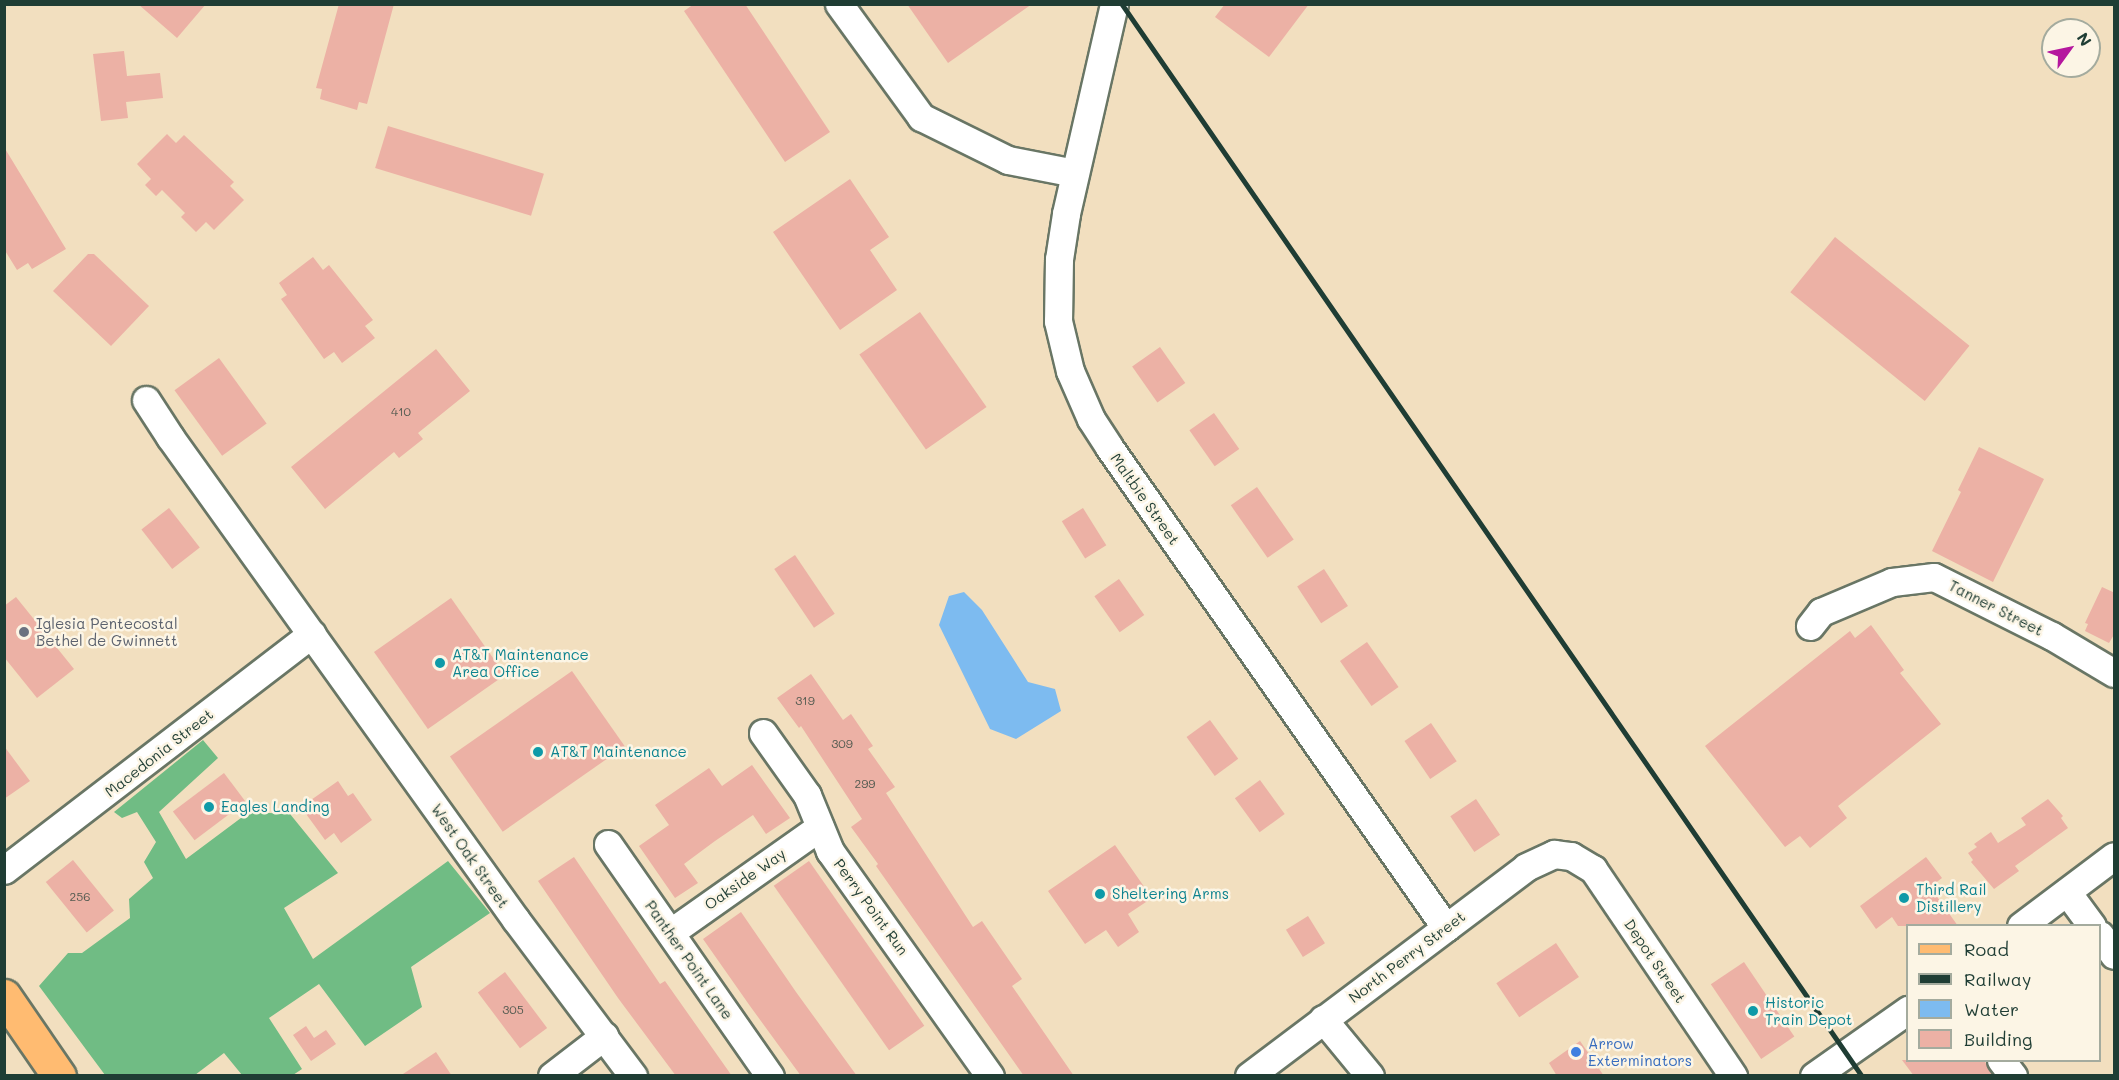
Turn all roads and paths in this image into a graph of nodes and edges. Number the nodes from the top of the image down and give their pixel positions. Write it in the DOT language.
graph roads {
  1 [pos="838,4"];
  2 [pos="1114,4"];
  3 [pos="1075,173"];
  4 [pos="146,400"];
  5 [pos="1810,626"];
  6 [pos="312,634"];
  7 [pos="2115,673"];
  8 [pos="763,733"];
  9 [pos="820,827"];
  10 [pos="608,844"];
  11 [pos="1571,856"];
  12 [pos="2115,856"];
  13 [pos="4,870"];
  14 [pos="2067,892"];
  15 [pos="2024,924"];
  16 [pos="2091,924"];
  17 [pos="1446,927"];
  18 [pos="670,932"];
  19 [pos="2101,936"];
  20 [pos="2115,955"];
  21 [pos="4,996"];
  22 [pos="1906,1011"];
  23 [pos="1323,1019"];
  24 [pos="604,1036"];
  25 [pos="2002,1062"];
  26 [pos="59,1076"];
  27 [pos="552,1076"];
  28 [pos="633,1076"];
  29 [pos="770,1076"];
  30 [pos="990,1076"];
  31 [pos="1249,1076"];
  32 [pos="1370,1076"];
  33 [pos="1733,1076"];
  34 [pos="1814,1076"];
  35 [pos="2013,1076"];
  1 -- 3 [label="street"];
  2 -- 3 [label="street, Maltbie Street"];
  3 -- 17 [label="street, Maltbie Street"];
  4 -- 6 [label="street, West Oak Street"];
  5 -- 7 [label="street, Tanner Street"];
  6 -- 13 [label="street, Macedonia Street"];
  6 -- 24 [label="street, West Oak Street"];
  8 -- 9 [label="street, Perry Point Run"];
  9 -- 18 [label="street, Oakside Way"];
  9 -- 30 [label="street, Perry Point Run"];
  10 -- 18 [label="street, Panther Point Lane"];
  11 -- 17 [label="street, North Perry Street"];
  11 -- 33 [label="street, Depot Street"];
  12 -- 14 [label="street"];
  14 -- 15 [label="street"];
  14 -- 16 [label="street"];
  17 -- 23 [label="street, North Perry Street"];
  18 -- 29 [label="street, Panther Point Lane"];
  19 -- 20 [label="street"];
  21 -- 26 [label="main road"];
  22 -- 34 [label="street"];
  23 -- 31 [label="street, North Perry Street"];
  23 -- 32 [label="street"];
  24 -- 27 [label="street"];
  24 -- 28 [label="street, West Oak Street"];
  25 -- 35 [label="street"];
}
